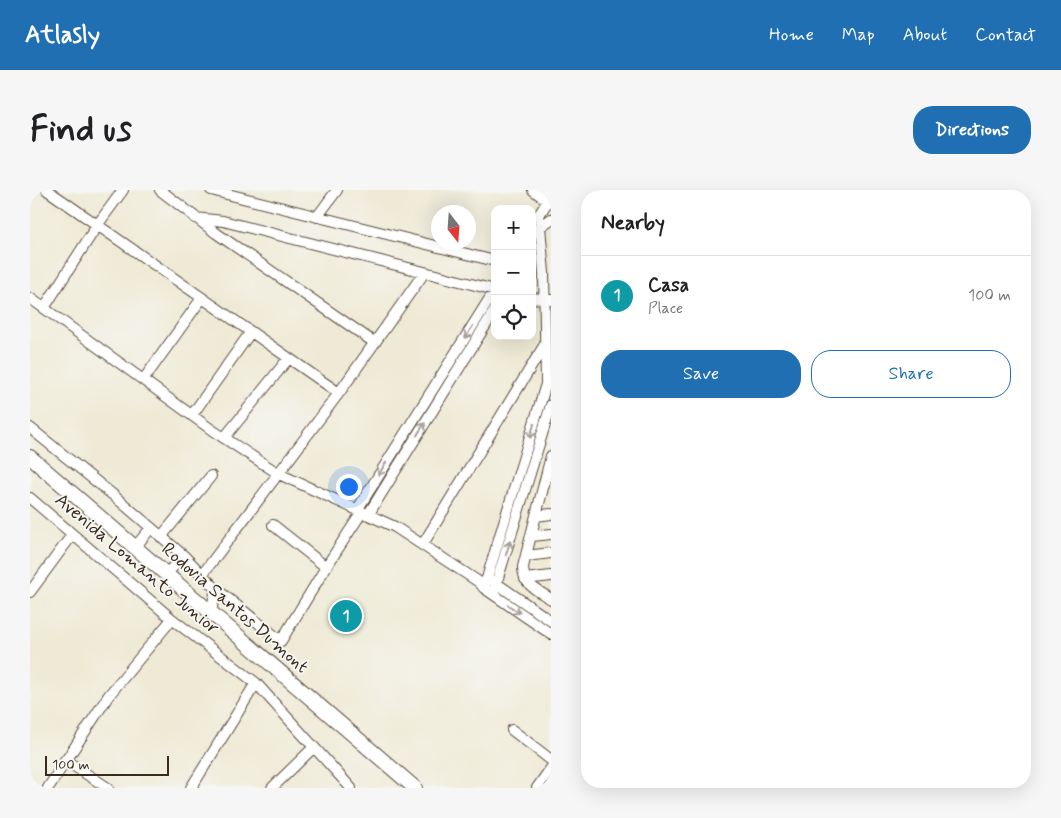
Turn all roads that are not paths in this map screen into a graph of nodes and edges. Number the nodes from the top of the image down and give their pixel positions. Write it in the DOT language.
graph roads {
  1 [pos="47,190"];
  2 [pos="123,190"];
  3 [pos="160,190"];
  4 [pos="211,190"];
  5 [pos="337,190"];
  6 [pos="533,190"];
  7 [pos="549,199"];
  8 [pos="317,217"];
  9 [pos="195,218"];
  10 [pos="551,219"];
  11 [pos="98,224"];
  12 [pos="541,226"];
  13 [pos="536,230"];
  14 [pos="491,260"];
  15 [pos="424,272"];
  16 [pos="548,274"];
  17 [pos="491,289"];
  18 [pos="492,295"];
  19 [pos="30,298"];
  20 [pos="202,298"];
  21 [pos="548,300"];
  22 [pos="44,308"];
  23 [pos="491,316"];
  24 [pos="250,333"];
  25 [pos="375,343"];
  26 [pos="545,343"];
  27 [pos="288,359"];
  28 [pos="144,379"];
  29 [pos="549,385"];
  30 [pos="338,393"];
  31 [pos="547,411"];
  32 [pos="192,414"];
  33 [pos="30,428"];
  34 [pos="225,437"];
  35 [pos="30,439"];
  36 [pos="49,444"];
  37 [pos="551,456"];
  38 [pos="30,457"];
  39 [pos="279,474"];
  40 [pos="549,474"];
  41 [pos="210,476"];
  42 [pos="546,494"];
  43 [pos="30,498"];
  44 [pos="362,512"];
  45 [pos="551,514"];
  46 [pos="536,516"];
  47 [pos="273,525"];
  48 [pos="151,528"];
  49 [pos="551,534"];
  50 [pos="72,535"];
  51 [pos="532,536"];
  52 [pos="161,537"];
  53 [pos="422,544"];
  54 [pos="135,547"];
  55 [pos="551,553"];
  56 [pos="184,556"];
  57 [pos="526,556"];
  58 [pos="326,567"];
  59 [pos="166,574"];
  60 [pos="202,575"];
  61 [pos="551,576"];
  62 [pos="525,579"];
  63 [pos="498,584"];
  64 [pos="486,586"];
  65 [pos="216,589"];
  66 [pos="30,592"];
  67 [pos="546,593"];
  68 [pos="551,599"];
  69 [pos="211,612"];
  70 [pos="172,619"];
  71 [pos="551,621"];
  72 [pos="551,634"];
  73 [pos="256,683"];
  74 [pos="512,730"];
  75 [pos="314,748"];
  76 [pos="65,760"];
  77 [pos="551,760"];
  78 [pos="551,768"];
  79 [pos="48,788"];
  80 [pos="108,788"];
  81 [pos="191,788"];
  82 [pos="272,788"];
  83 [pos="352,788"];
  84 [pos="415,788"];
  85 [pos="538,788"];
  1 -- 11 [label="street"];
  2 -- 11 [label="street"];
  3 -- 9 [label="street"];
  4 -- 8 [label="street"];
  5 -- 8 [label="street"];
  6 -- 7 [label="street"];
  7 -- 12 [label="street"];
  8 -- 14 [label="street"];
  9 -- 15 [label="street"];
  9 -- 25 [label="street"];
  10 -- 12 [label="street"];
  11 -- 20 [label="street"];
  11 -- 22 [label="street"];
  12 -- 13 [label="street"];
  12 -- 16 [label="street"];
  15 -- 17 [label="street"];
  15 -- 25 [label="street"];
  16 -- 21 [label="street"];
  18 -- 44 [label="street, one-way"];
  19 -- 22 [label="street"];
  20 -- 24 [label="street"];
  20 -- 28 [label="street"];
  21 -- 26 [label="street"];
  22 -- 28 [label="street"];
  44 -- 23 [label="street, one-way"];
  24 -- 27 [label="street"];
  24 -- 32 [label="street"];
  25 -- 30 [label="street"];
  26 -- 29 [label="street"];
  26 -- 53 [label="street"];
  27 -- 30 [label="street"];
  27 -- 34 [label="street"];
  28 -- 32 [label="street"];
  29 -- 31 [label="street"];
  30 -- 39 [label="street"];
  63 -- 31 [label="street, one-way"];
  31 -- 64 [label="street, one-way"];
  32 -- 34 [label="street"];
  33 -- 36 [label="street"];
  34 -- 39 [label="street"];
  35 -- 36 [label="street"];
  36 -- 48 [label="street"];
  37 -- 40 [label="street"];
  38 -- 54 [label="highway, Rodovia Santos Dumont"];
  39 -- 44 [label="street"];
  39 -- 60 [label="street"];
  40 -- 42 [label="street"];
  41 -- 52 [label="street"];
  42 -- 46 [label="street"];
  43 -- 50 [label="street, Avenida Lomanto Junior"];
  44 -- 53 [label="street"];
  44 -- 58 [label="street"];
  45 -- 46 [label="street"];
  46 -- 51 [label="street"];
  47 -- 58 [label="street"];
  48 -- 52 [label="street"];
  48 -- 54 [label="street"];
  49 -- 51 [label="street"];
  50 -- 66 [label="street"];
  50 -- 70 [label="street, Avenida Lomanto Junior"];
  51 -- 57 [label="street"];
  52 -- 56 [label="street"];
  53 -- 64 [label="street"];
  54 -- 59 [label="highway, Rodovia Santos Dumont"];
  55 -- 57 [label="street"];
  56 -- 59 [label="street"];
  56 -- 60 [label="street"];
  57 -- 62 [label="street"];
  58 -- 65 [label="street"];
  59 -- 69 [label="highway, Rodovia Santos Dumont"];
  60 -- 65 [label="street"];
  61 -- 62 [label="street"];
  62 -- 67 [label="street"];
  63 -- 64 [label="street"];
  63 -- 71 [label="street"];
  64 -- 72 [label="street, one-way"];
  65 -- 69 [label="street"];
  67 -- 68 [label="street"];
  69 -- 84 [label="highway, Rodovia Santos Dumont"];
  70 -- 73 [label="street, Avenida Lomanto Junior"];
  70 -- 76 [label="street"];
  73 -- 75 [label="street, Avenida Lomanto Junior"];
  73 -- 81 [label="street"];
  74 -- 77 [label="street"];
  75 -- 82 [label="street"];
  75 -- 83 [label="street, Avenida Lomanto Junior"];
  76 -- 79 [label="street"];
  76 -- 80 [label="street"];
  78 -- 85 [label="street"];
}
